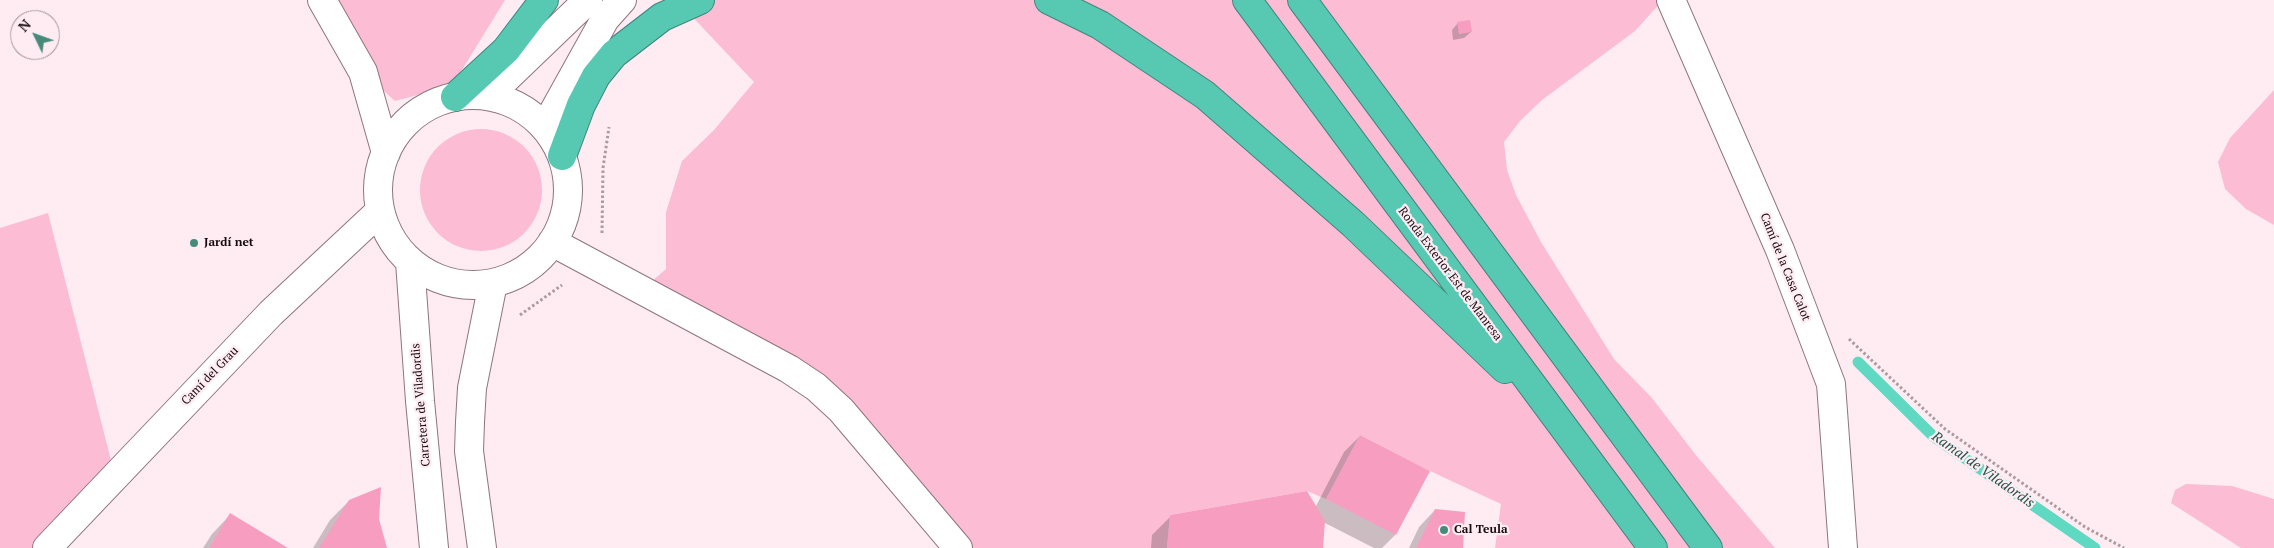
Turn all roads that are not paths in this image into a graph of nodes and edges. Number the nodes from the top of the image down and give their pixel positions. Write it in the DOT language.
graph roads {
  1 [pos="322,0"];
  2 [pos="544,0"];
  3 [pos="588,0"];
  4 [pos="622,0"];
  5 [pos="700,0"];
  6 [pos="1049,0"];
  7 [pos="1247,0"];
  8 [pos="1302,0"];
  9 [pos="1671,0"];
  10 [pos="488,96"];
  11 [pos="455,97"];
  12 [pos="544,127"];
  13 [pos="386,153"];
  14 [pos="562,156"];
  15 [pos="380,211"];
  16 [pos="552,242"];
  17 [pos="410,262"];
  18 [pos="493,283"];
  19 [pos="1560,422"];
  20 [pos="47,548"];
  21 [pos="434,548"];
  22 [pos="482,548"];
  23 [pos="958,548"];
  24 [pos="1653,548"];
  25 [pos="1708,548"];
  26 [pos="1843,548"];
  1 -- 13 [label="street"];
  2 -- 11 [label="highway"];
  3 -- 10 [label="street"];
  4 -- 12 [label="street"];
  5 -- 14 [label="highway"];
  6 -- 19 [label="highway"];
  7 -- 19 [label="highway, Ronda Exterior Est de Manresa"];
  8 -- 25 [label="highway"];
  9 -- 26 [label="street, Camí de la Casa Calot"];
  10 -- 11 [label="street"];
  10 -- 12 [label="street"];
  11 -- 13 [label="street"];
  12 -- 14 [label="street"];
  13 -- 15 [label="street"];
  14 -- 16 [label="street"];
  15 -- 17 [label="street"];
  15 -- 20 [label="street, Camí del Grau"];
  16 -- 18 [label="street"];
  16 -- 23 [label="street"];
  17 -- 18 [label="street"];
  17 -- 21 [label="street, Carretera de Viladordis"];
  18 -- 22 [label="street"];
  19 -- 24 [label="highway, Ronda Exterior Est de Manresa"];
}
